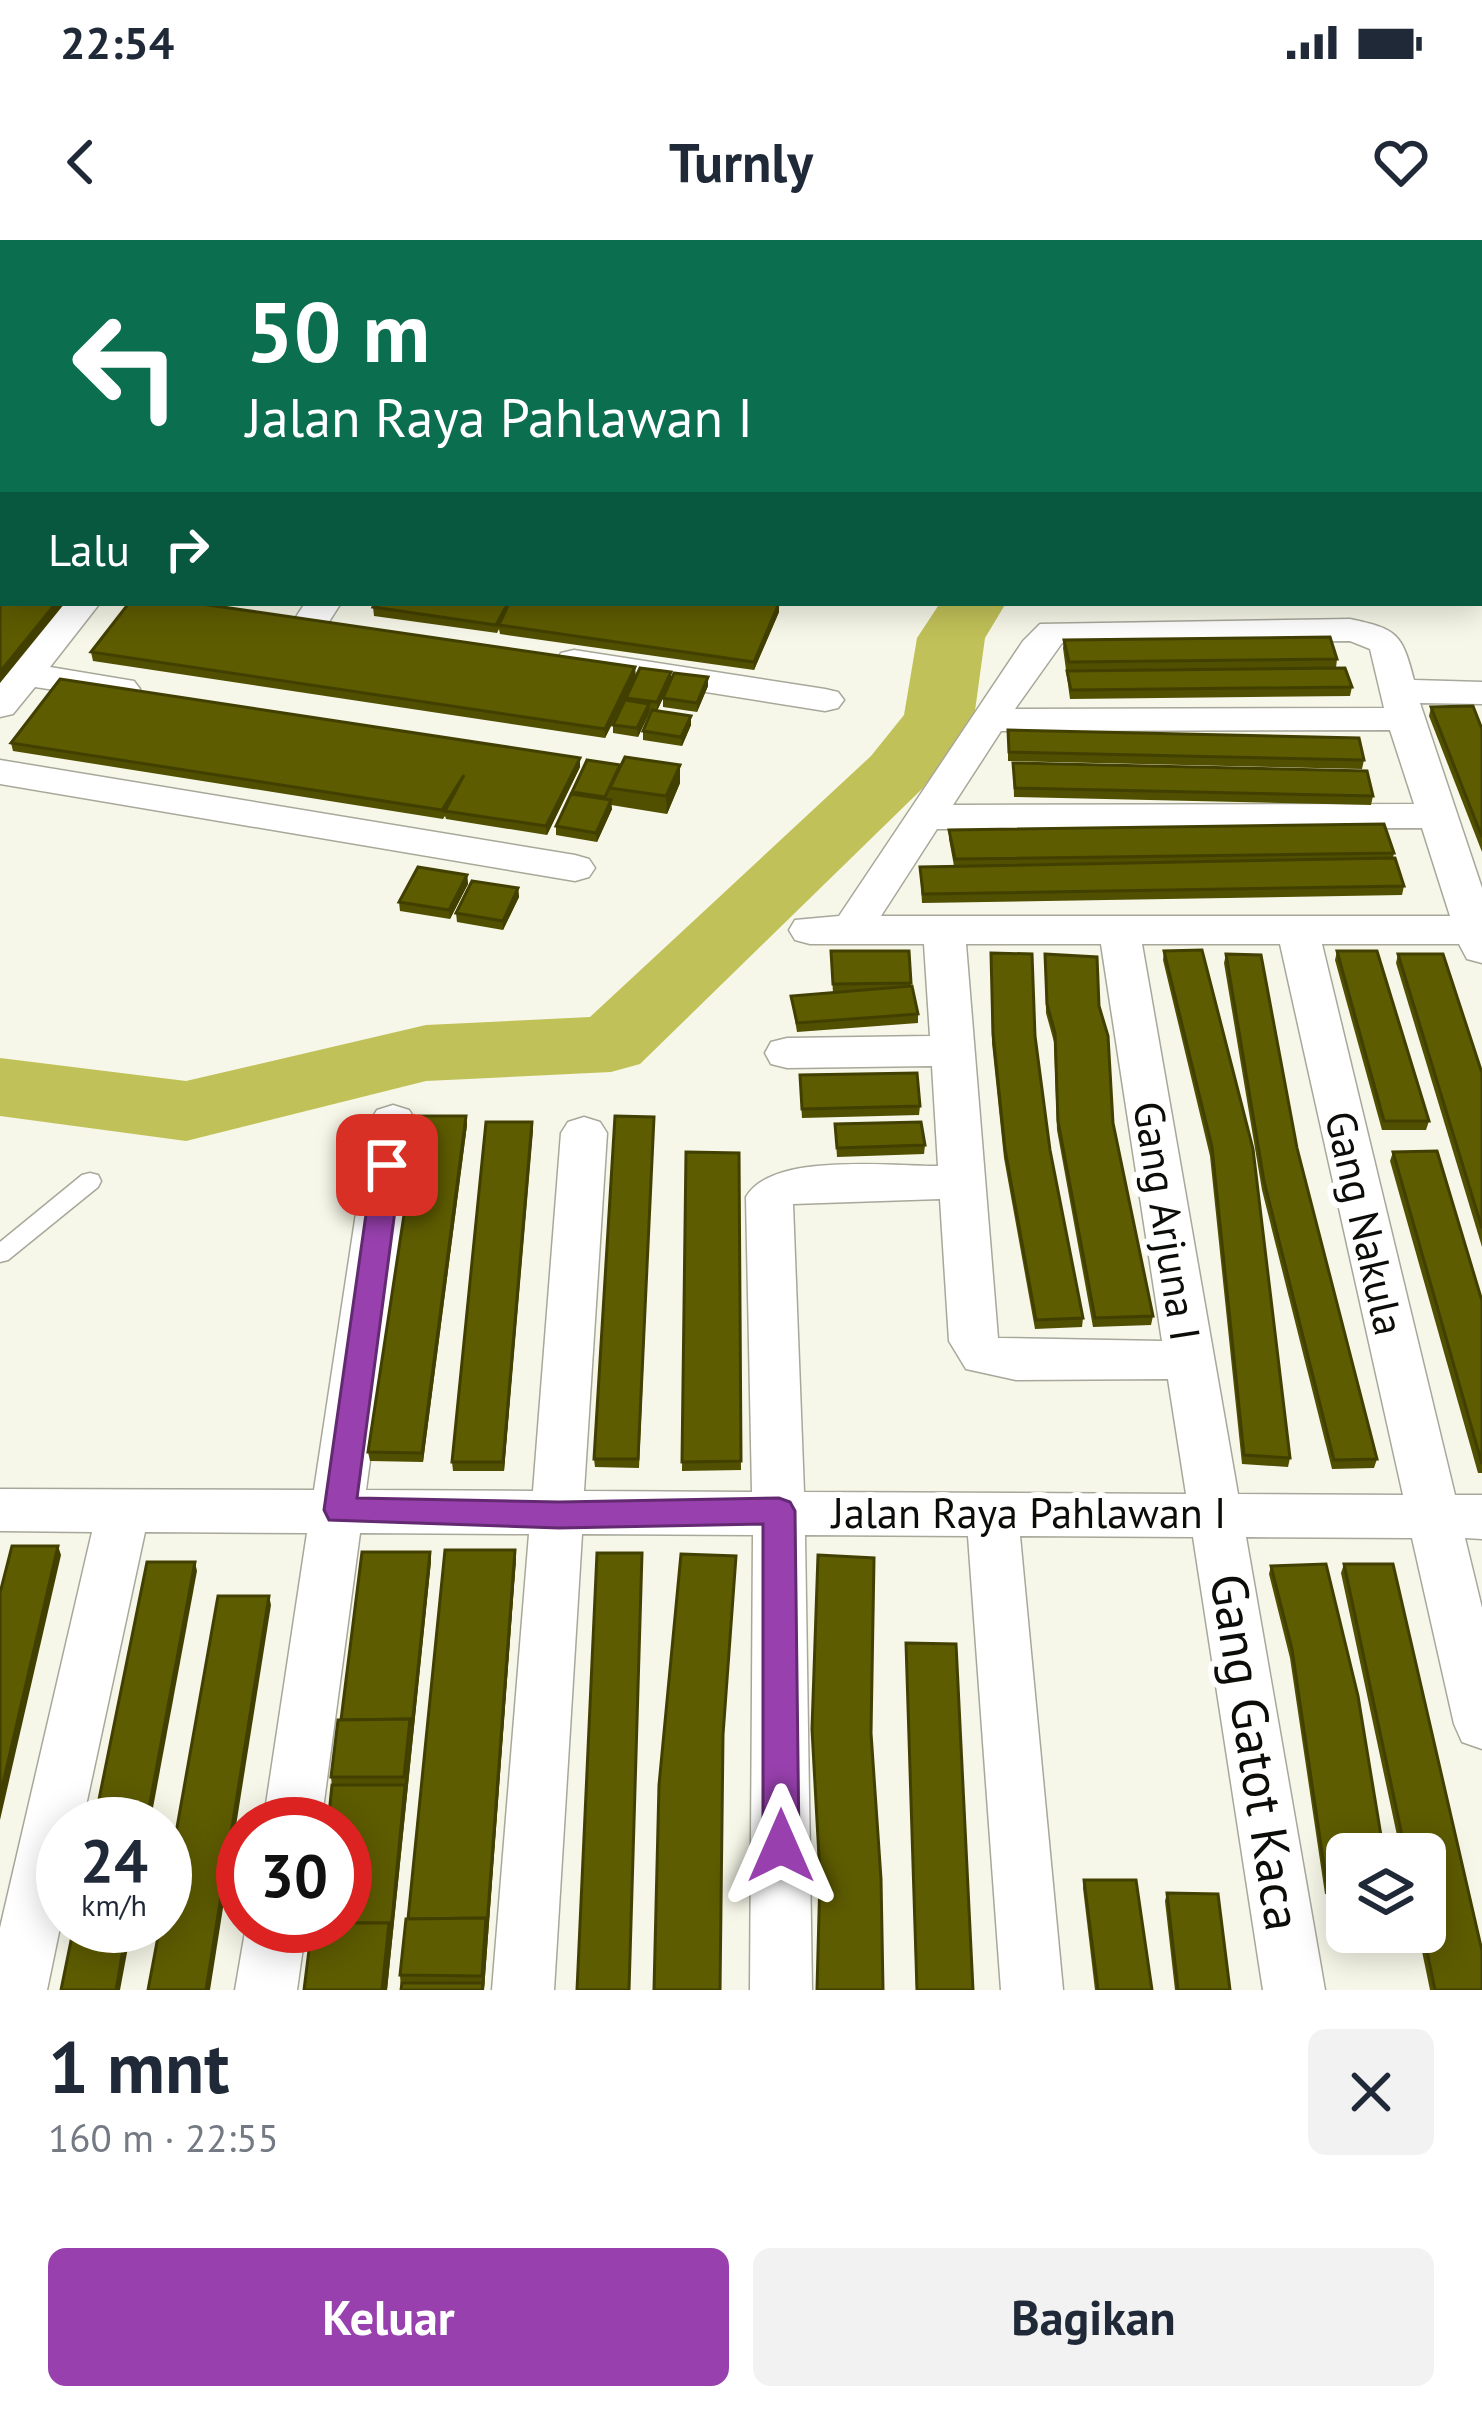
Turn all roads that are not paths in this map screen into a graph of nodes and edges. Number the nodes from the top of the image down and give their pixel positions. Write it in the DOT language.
graph roads {
  1 [pos="80,606"];
  2 [pos="317,612"];
  3 [pos="268,615"];
  4 [pos="358,628"];
  5 [pos="545,656"];
  6 [pos="25,674"];
  7 [pos="1482,692"];
  8 [pos="163,696"];
  9 [pos="825,700"];
  10 [pos="1401,705"];
  11 [pos="0,706"];
  12 [pos="988,720"];
  13 [pos="0,772"];
  14 [pos="927,817"];
  15 [pos="1439,817"];
  16 [pos="575,868"];
  17 [pos="1119,928"];
  18 [pos="1297,928"];
  19 [pos="944,929"];
  20 [pos="1480,936"];
  21 [pos="955,1051"];
  22 [pos="787,1053"];
  23 [pos="393,1121"];
  24 [pos="584,1132"];
  25 [pos="90,1181"];
  26 [pos="964,1182"];
  27 [pos="0,1254"];
  28 [pos="1190,1360"];
  29 [pos="124,1508"];
  30 [pos="0,1510"];
  31 [pos="340,1510"];
  32 [pos="779,1511"];
  33 [pos="992,1513"];
  34 [pos="1218,1514"];
  35 [pos="559,1515"];
  36 [pos="1457,1517"];
  37 [pos="1482,1724"];
  38 [pos="296,1797"];
  39 [pos="272,1953"];
  40 [pos="16,1990"];
  41 [pos="266,1990"];
  42 [pos="524,1990"];
  43 [pos="782,1990"];
  44 [pos="1032,1990"];
  45 [pos="1294,1990"];
  1 -- 6 [label="street"];
  2 -- 3 [label="street"];
  2 -- 4 [label="street"];
  5 -- 9 [label="street"];
  6 -- 8 [label="street"];
  6 -- 11 [label="street"];
  7 -- 10 [label="street"];
  10 -- 12 [label="street"];
  10 -- 12 [label="street"];
  10 -- 15 [label="street"];
  12 -- 14 [label="street"];
  13 -- 16 [label="street"];
  14 -- 15 [label="street"];
  14 -- 19 [label="street"];
  15 -- 20 [label="street"];
  17 -- 18 [label="street"];
  17 -- 19 [label="street"];
  17 -- 28 [label="street, Gang Arjuna I"];
  18 -- 20 [label="street"];
  18 -- 36 [label="street, Gang Nakula"];
  19 -- 21 [label="street"];
  21 -- 22 [label="street"];
  21 -- 26 [label="street"];
  23 -- 31 [label="street"];
  24 -- 35 [label="street"];
  25 -- 27 [label="lane"];
  26 -- 28 [label="street"];
  26 -- 32 [label="street"];
  28 -- 34 [label="street, Gang Arjuna I"];
  29 -- 30 [label="street, Jalan Raya Pahlawan I"];
  29 -- 31 [label="street, Jalan Raya Pahlawan I"];
  29 -- 40 [label="street"];
  31 -- 35 [label="street, Jalan Raya Pahlawan I"];
  31 -- 38 [label="street"];
  32 -- 33 [label="street, Jalan Raya Pahlawan I"];
  32 -- 35 [label="street, Jalan Raya Pahlawan I"];
  32 -- 43 [label="street"];
  33 -- 34 [label="street, Jalan Raya Pahlawan I"];
  33 -- 44 [label="street"];
  34 -- 36 [label="street, Jalan Raya Pahlawan I"];
  34 -- 45 [label="street, Gang Gatot Kaca"];
  35 -- 42 [label="street"];
  36 -- 37 [label="street, Gang Nakula"];
  39 -- 41 [label="street"];
}
